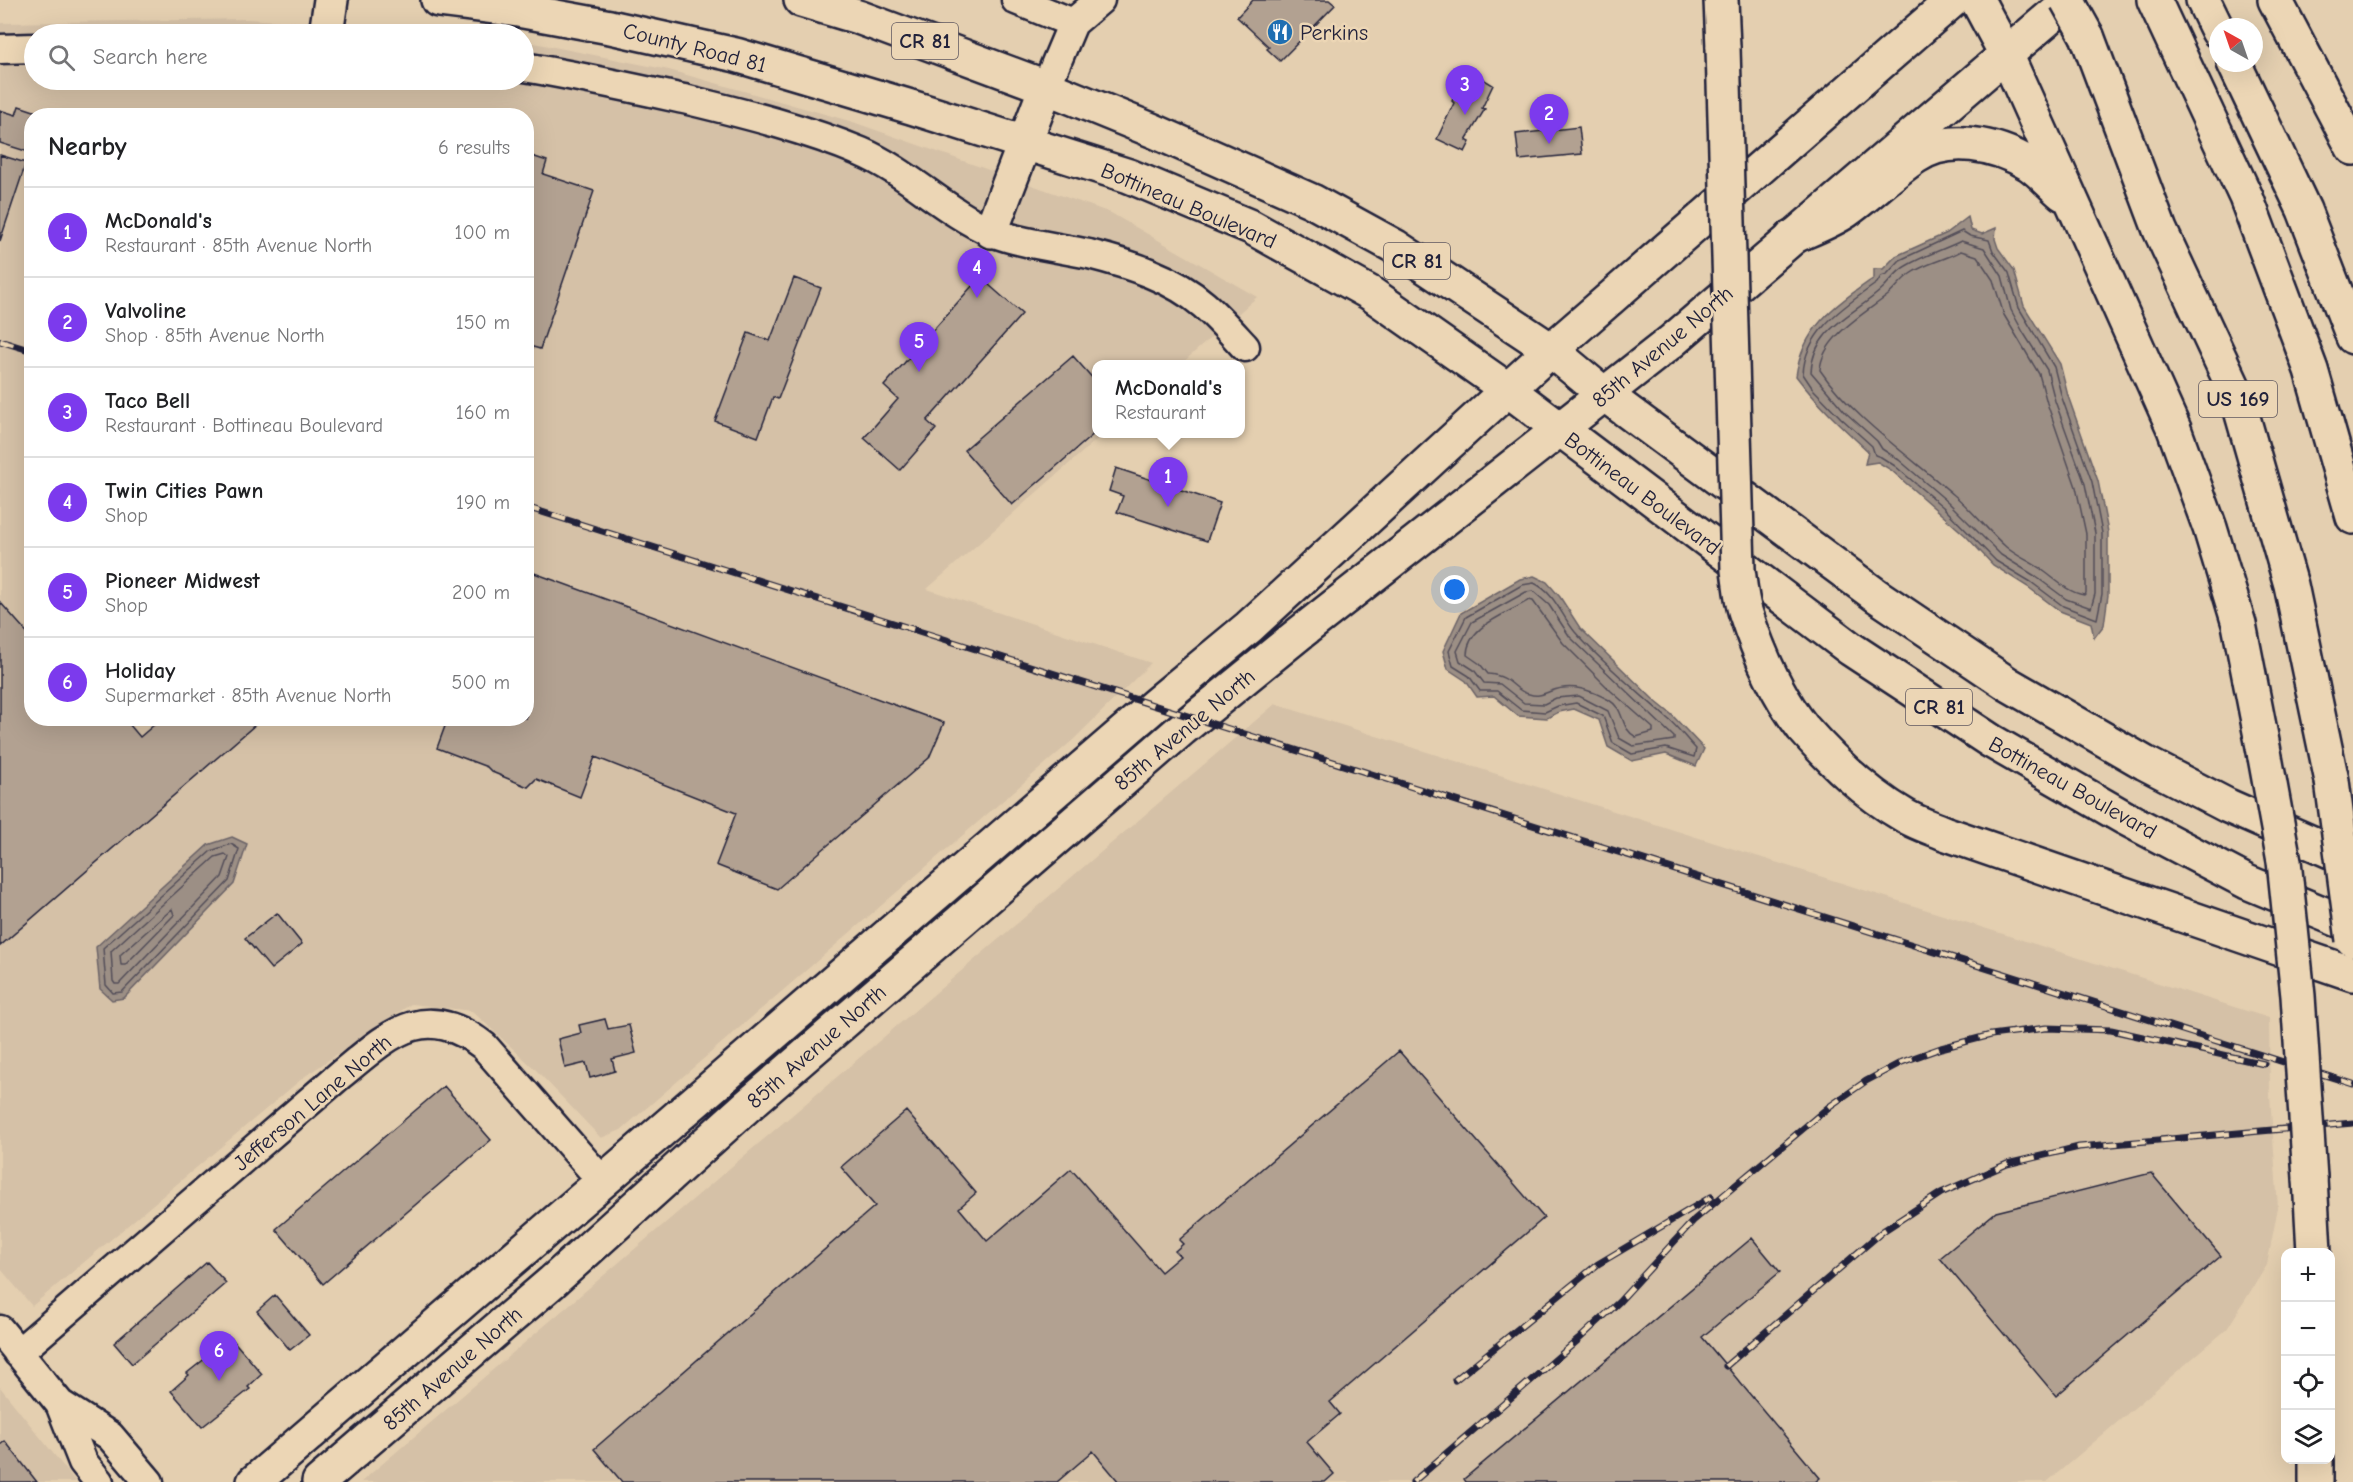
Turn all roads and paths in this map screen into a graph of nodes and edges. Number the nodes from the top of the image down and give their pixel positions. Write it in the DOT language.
graph roads {
  1 [pos="331,0"];
  2 [pos="438,0"];
  3 [pos="801,0"];
  4 [pos="1016,0"];
  5 [pos="1100,0"];
  6 [pos="1721,0"];
  7 [pos="1953,0"];
  8 [pos="1977,0"];
  9 [pos="2068,0"];
  10 [pos="2154,0"];
  11 [pos="2203,0"];
  12 [pos="2275,0"];
  13 [pos="612,13"];
  14 [pos="2212,18"];
  15 [pos="1073,23"];
  16 [pos="328,24"];
  17 [pos="24,48"];
  18 [pos="0,49"];
  19 [pos="2006,54"];
  20 [pos="534,69"];
  21 [pos="2238,72"];
  22 [pos="1046,87"];
  23 [pos="912,107"];
  24 [pos="1026,143"];
  25 [pos="2353,148"];
  26 [pos="2075,206"];
  27 [pos="991,231"];
  28 [pos="1792,237"];
  29 [pos="2353,337"];
  30 [pos="1245,347"];
  31 [pos="1551,350"];
  32 [pos="1507,389"];
  33 [pos="1604,394"];
  34 [pos="1559,431"];
  35 [pos="2353,517"];
  36 [pos="2353,861"];
  37 [pos="947,885"];
  38 [pos="970,911"];
  39 [pos="2353,926"];
  40 [pos="2353,940"];
  41 [pos="2353,974"];
  42 [pos="836,981"];
  43 [pos="859,1008"];
  44 [pos="603,1182"];
  45 [pos="2314,1248"];
  46 [pos="0,1330"];
  47 [pos="18,1353"];
  48 [pos="60,1404"];
  49 [pos="2316,1464"];
  50 [pos="99,1482"];
  51 [pos="149,1482"];
  52 [pos="254,1482"];
  53 [pos="319,1482"];
  54 [pos="2316,1482"];
  1 -- 16 [label="main road"];
  2 -- 13 [label="main road, County Road 81 / CR 81"];
  3 -- 22 [label="main road, CR 81"];
  4 -- 15 [label="street"];
  5 -- 15 [label="street"];
  6 -- 41 [label="main road, bridge"];
  7 -- 31 [label="main road, 85th Avenue North"];
  8 -- 19 [label="main road"];
  9 -- 19 [label="main road, 85th Avenue North"];
  9 -- 40 [label="main road, US 169, bridge"];
  10 -- 35 [label="main road"];
  11 -- 14 [label="main road"];
  12 -- 25 [label="main road"];
  13 -- 23 [label="main road, County Road 81 / CR 81"];
  15 -- 22 [label="street"];
  17 -- 18 [label="street"];
  19 -- 26 [label="main road"];
  19 -- 28 [label="main road, 85th Avenue North"];
  20 -- 27 [label="street"];
  21 -- 29 [label="main road"];
  22 -- 24 [label="main road"];
  22 -- 31 [label="main road, CR 81"];
  23 -- 24 [label="main road, Bottineau Boulevard / CR 81"];
  24 -- 27 [label="main road"];
  24 -- 32 [label="main road, Bottineau Boulevard / CR 81"];
  26 -- 28 [label="main road"];
  26 -- 45 [label="main road, bridge"];
  27 -- 30 [label="street"];
  28 -- 33 [label="main road, 85th Avenue North"];
  31 -- 32 [label="main road, 85th Avenue North"];
  31 -- 33 [label="main road, CR 81"];
  32 -- 34 [label="main road, Bottineau Boulevard / CR 81"];
  32 -- 37 [label="main road, 85th Avenue North"];
  33 -- 34 [label="main road, 85th Avenue North"];
  33 -- 36 [label="main road, CR 81"];
  34 -- 38 [label="main road, 85th Avenue North"];
  34 -- 39 [label="main road, Bottineau Boulevard / CR 81"];
  37 -- 38 [label="main road"];
  37 -- 42 [label="main road, 85th Avenue North"];
  38 -- 43 [label="main road, 85th Avenue North"];
  42 -- 43 [label="main road"];
  42 -- 44 [label="main road, 85th Avenue North"];
  43 -- 53 [label="main road, 85th Avenue North"];
  44 -- 47 [label="street, Jefferson Lane North"];
  44 -- 52 [label="main road, 85th Avenue North"];
  46 -- 47 [label="street"];
  47 -- 48 [label="street"];
  48 -- 50 [label="street"];
  48 -- 51 [label="street"];
  49 -- 54 [label="main road"];
}
